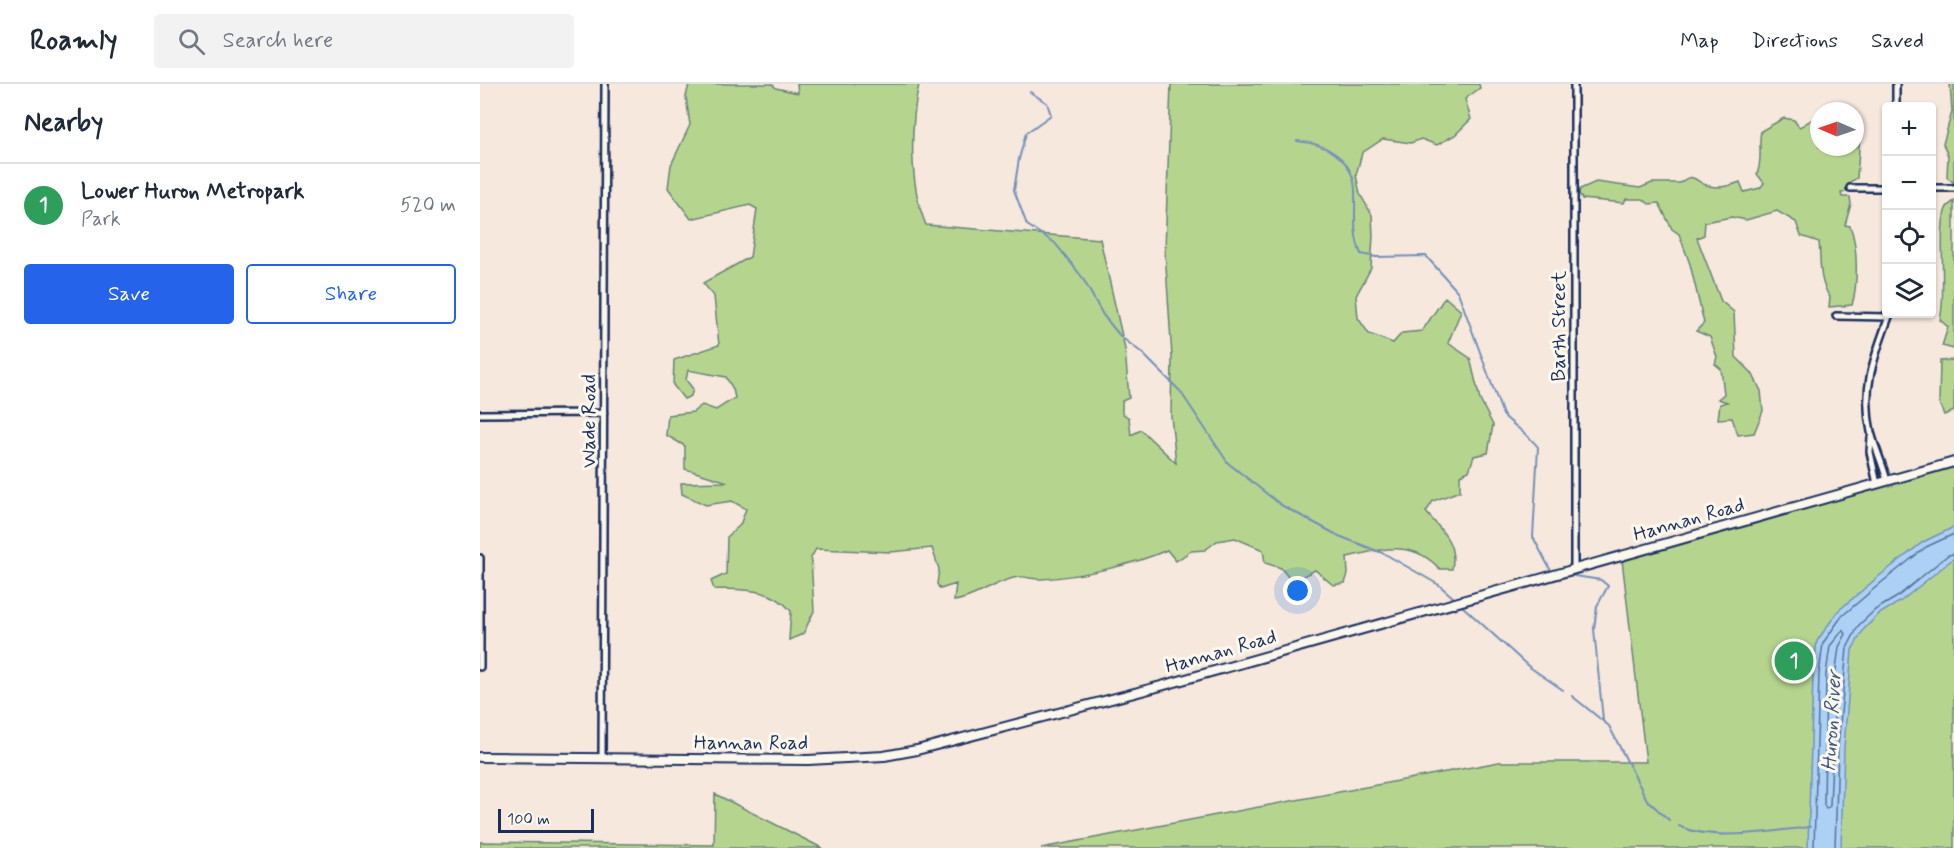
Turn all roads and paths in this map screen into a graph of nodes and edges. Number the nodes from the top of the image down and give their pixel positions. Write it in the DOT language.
graph roads {
  1 [pos="604,84"];
  2 [pos="1574,84"];
  3 [pos="1896,84"];
  4 [pos="1896,102"];
  5 [pos="1850,188"];
  6 [pos="1882,188"];
  7 [pos="1936,188"];
  8 [pos="1954,188"];
  9 [pos="1882,315"];
  10 [pos="1836,316"];
  11 [pos="1888,318"];
  12 [pos="604,412"];
  13 [pos="480,414"];
  14 [pos="1872,435"];
  15 [pos="1954,462"];
  16 [pos="1887,481"];
  17 [pos="1877,484"];
  18 [pos="480,558"];
  19 [pos="1574,569"];
  20 [pos="480,667"];
  21 [pos="480,757"];
  22 [pos="602,758"];
  1 -- 12 [label="street, Wade Road"];
  2 -- 19 [label="street, Barth Street"];
  3 -- 4 [label="street"];
  5 -- 6 [label="street"];
  7 -- 8 [label="street"];
  9 -- 10 [label="street"];
  11 -- 14 [label="street"];
  12 -- 13 [label="street"];
  12 -- 22 [label="street, Wade Road"];
  14 -- 16 [label="street"];
  14 -- 17 [label="street"];
  15 -- 16 [label="street, Hannan Road"];
  16 -- 17 [label="street, Hannan Road"];
  17 -- 19 [label="street, Hannan Road"];
  18 -- 20 [label="street"];
  19 -- 22 [label="street, Hannan Road"];
  21 -- 22 [label="street, Hannan Road"];
}
